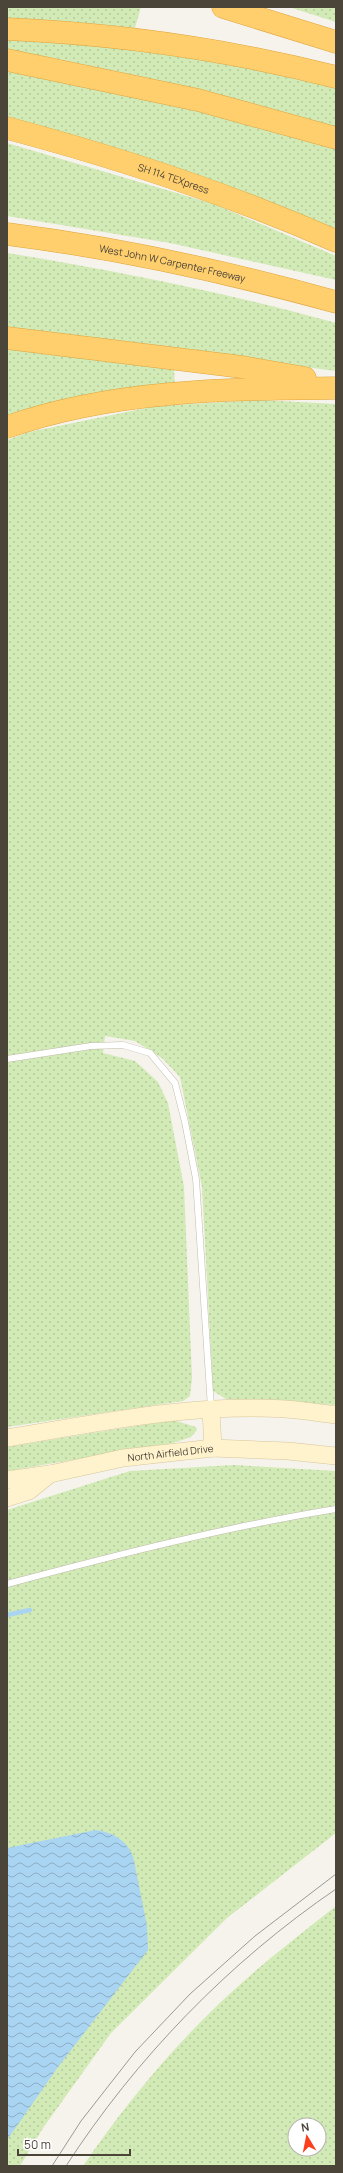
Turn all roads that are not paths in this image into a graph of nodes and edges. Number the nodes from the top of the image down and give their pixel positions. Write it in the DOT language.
graph roads {
  1 [pos="223,7"];
  2 [pos="7,29"];
  3 [pos="336,42"];
  4 [pos="7,60"];
  5 [pos="336,77"];
  6 [pos="7,128"];
  7 [pos="336,138"];
  8 [pos="7,234"];
  9 [pos="336,241"];
  10 [pos="336,302"];
  11 [pos="7,338"];
  12 [pos="336,384"];
  13 [pos="336,388"];
  14 [pos="7,426"];
  15 [pos="7,1059"];
  16 [pos="211,1410"];
  17 [pos="336,1416"];
  18 [pos="7,1438"];
  19 [pos="213,1448"];
  20 [pos="336,1456"];
  21 [pos="50,1474"];
  22 [pos="7,1480"];
  23 [pos="7,1498"];
  24 [pos="336,1509"];
  25 [pos="7,1584"];
  1 -- 3 [label="highway"];
  2 -- 5 [label="highway"];
  4 -- 7 [label="highway"];
  6 -- 9 [label="highway, SH 114 TEXpress"];
  8 -- 10 [label="highway, West John W Carpenter Freeway"];
  11 -- 12 [label="highway"];
  13 -- 14 [label="highway"];
  15 -- 16 [label="lane"];
  16 -- 17 [label="main road"];
  16 -- 18 [label="main road"];
  16 -- 19 [label="main road"];
  19 -- 20 [label="main road, North Airfield Drive"];
  19 -- 21 [label="main road, North Airfield Drive"];
  21 -- 22 [label="main road, North Airfield Drive"];
  21 -- 23 [label="main road"];
  24 -- 25 [label="lane"];
}
